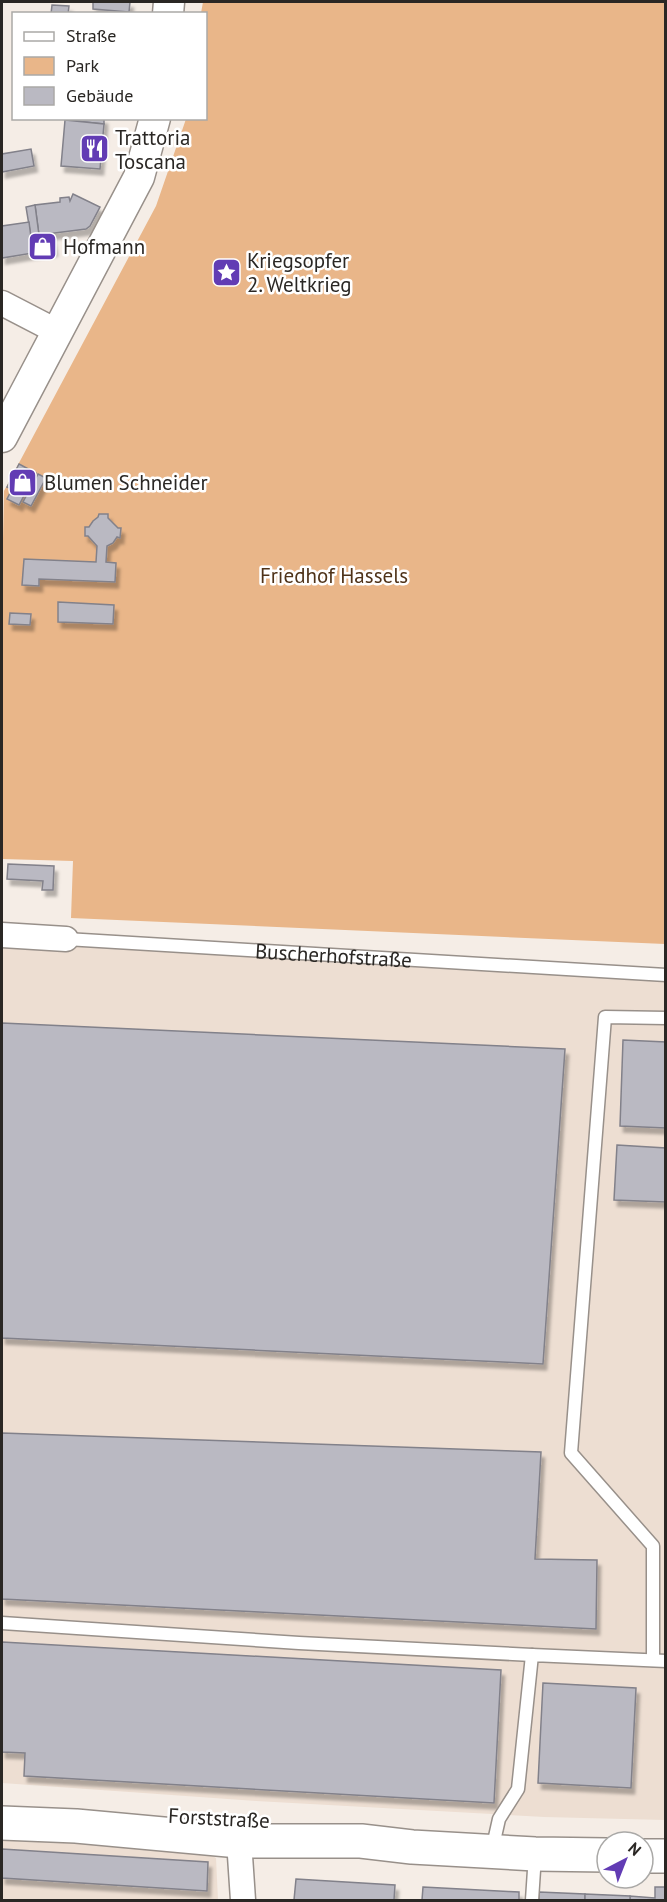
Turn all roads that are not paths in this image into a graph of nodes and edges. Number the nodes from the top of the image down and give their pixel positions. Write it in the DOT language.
graph roads {
  1 [pos="154,120"];
  2 [pos="2,303"];
  3 [pos="58,332"];
  4 [pos="2,437"];
  5 [pos="2,935"];
  6 [pos="66,939"];
  7 [pos="666,975"];
  8 [pos="666,1018"];
  9 [pos="2,1623"];
  10 [pos="532,1655"];
  11 [pos="659,1660"];
  12 [pos="2,1823"];
  13 [pos="76,1826"];
  14 [pos="239,1841"];
  15 [pos="361,1841"];
  16 [pos="492,1852"];
  17 [pos="535,1854"];
  18 [pos="595,1855"];
  19 [pos="243,1900"];
  20 [pos="532,1900"];
  1 -- 3 [label="street"];
  2 -- 3 [label="street"];
  3 -- 4 [label="street"];
  5 -- 6 [label="street, Buscherhofstraße"];
  6 -- 7 [label="lane, Buscherhofstraße"];
  8 -- 11 [label="lane"];
  9 -- 10 [label="lane"];
  10 -- 11 [label="lane"];
  10 -- 16 [label="lane"];
  12 -- 13 [label="main road, Forststraße"];
  13 -- 14 [label="main road, Forststraße"];
  13 -- 15 [label="main road, Forststraße"];
  14 -- 15 [label="main road, Forststraße"];
  14 -- 19 [label="street"];
  15 -- 16 [label="main road, Forststraße"];
  16 -- 17 [label="main road, Forststraße"];
  17 -- 18 [label="main road, Forststraße"];
  17 -- 20 [label="lane"];
}
